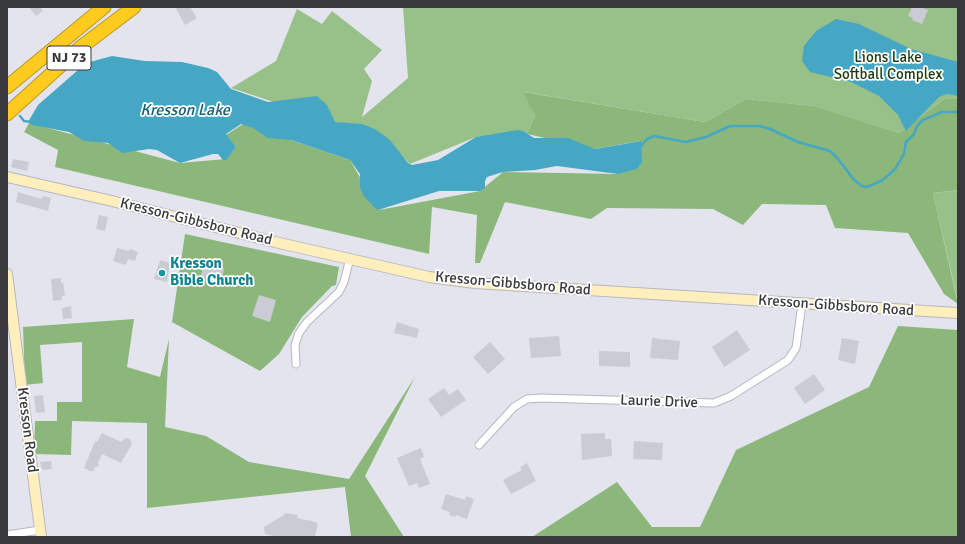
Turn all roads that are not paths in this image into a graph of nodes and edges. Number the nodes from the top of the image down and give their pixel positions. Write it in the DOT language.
graph roads {
  1 [pos="104,7"];
  2 [pos="134,7"];
  3 [pos="27,72"];
  4 [pos="7,77"];
  5 [pos="7,87"];
  6 [pos="7,114"];
  7 [pos="7,177"];
  8 [pos="350,258"];
  9 [pos="7,274"];
  10 [pos="802,304"];
  11 [pos="958,313"];
  12 [pos="296,364"];
  13 [pos="479,445"];
  14 [pos="40,534"];
  15 [pos="7,535"];
  1 -- 3 [label="highway, NJ 73"];
  2 -- 6 [label="highway, NJ 73"];
  3 -- 4 [label="highway"];
  3 -- 5 [label="highway, NJ 73"];
  7 -- 8 [label="street, Kresson-Gibbsboro Road"];
  8 -- 10 [label="street, Kresson-Gibbsboro Road"];
  8 -- 12 [label="street"];
  9 -- 14 [label="street, Kresson Road"];
  10 -- 11 [label="street, Kresson-Gibbsboro Road"];
  10 -- 13 [label="street, Laurie Drive"];
  14 -- 15 [label="street"];
}
